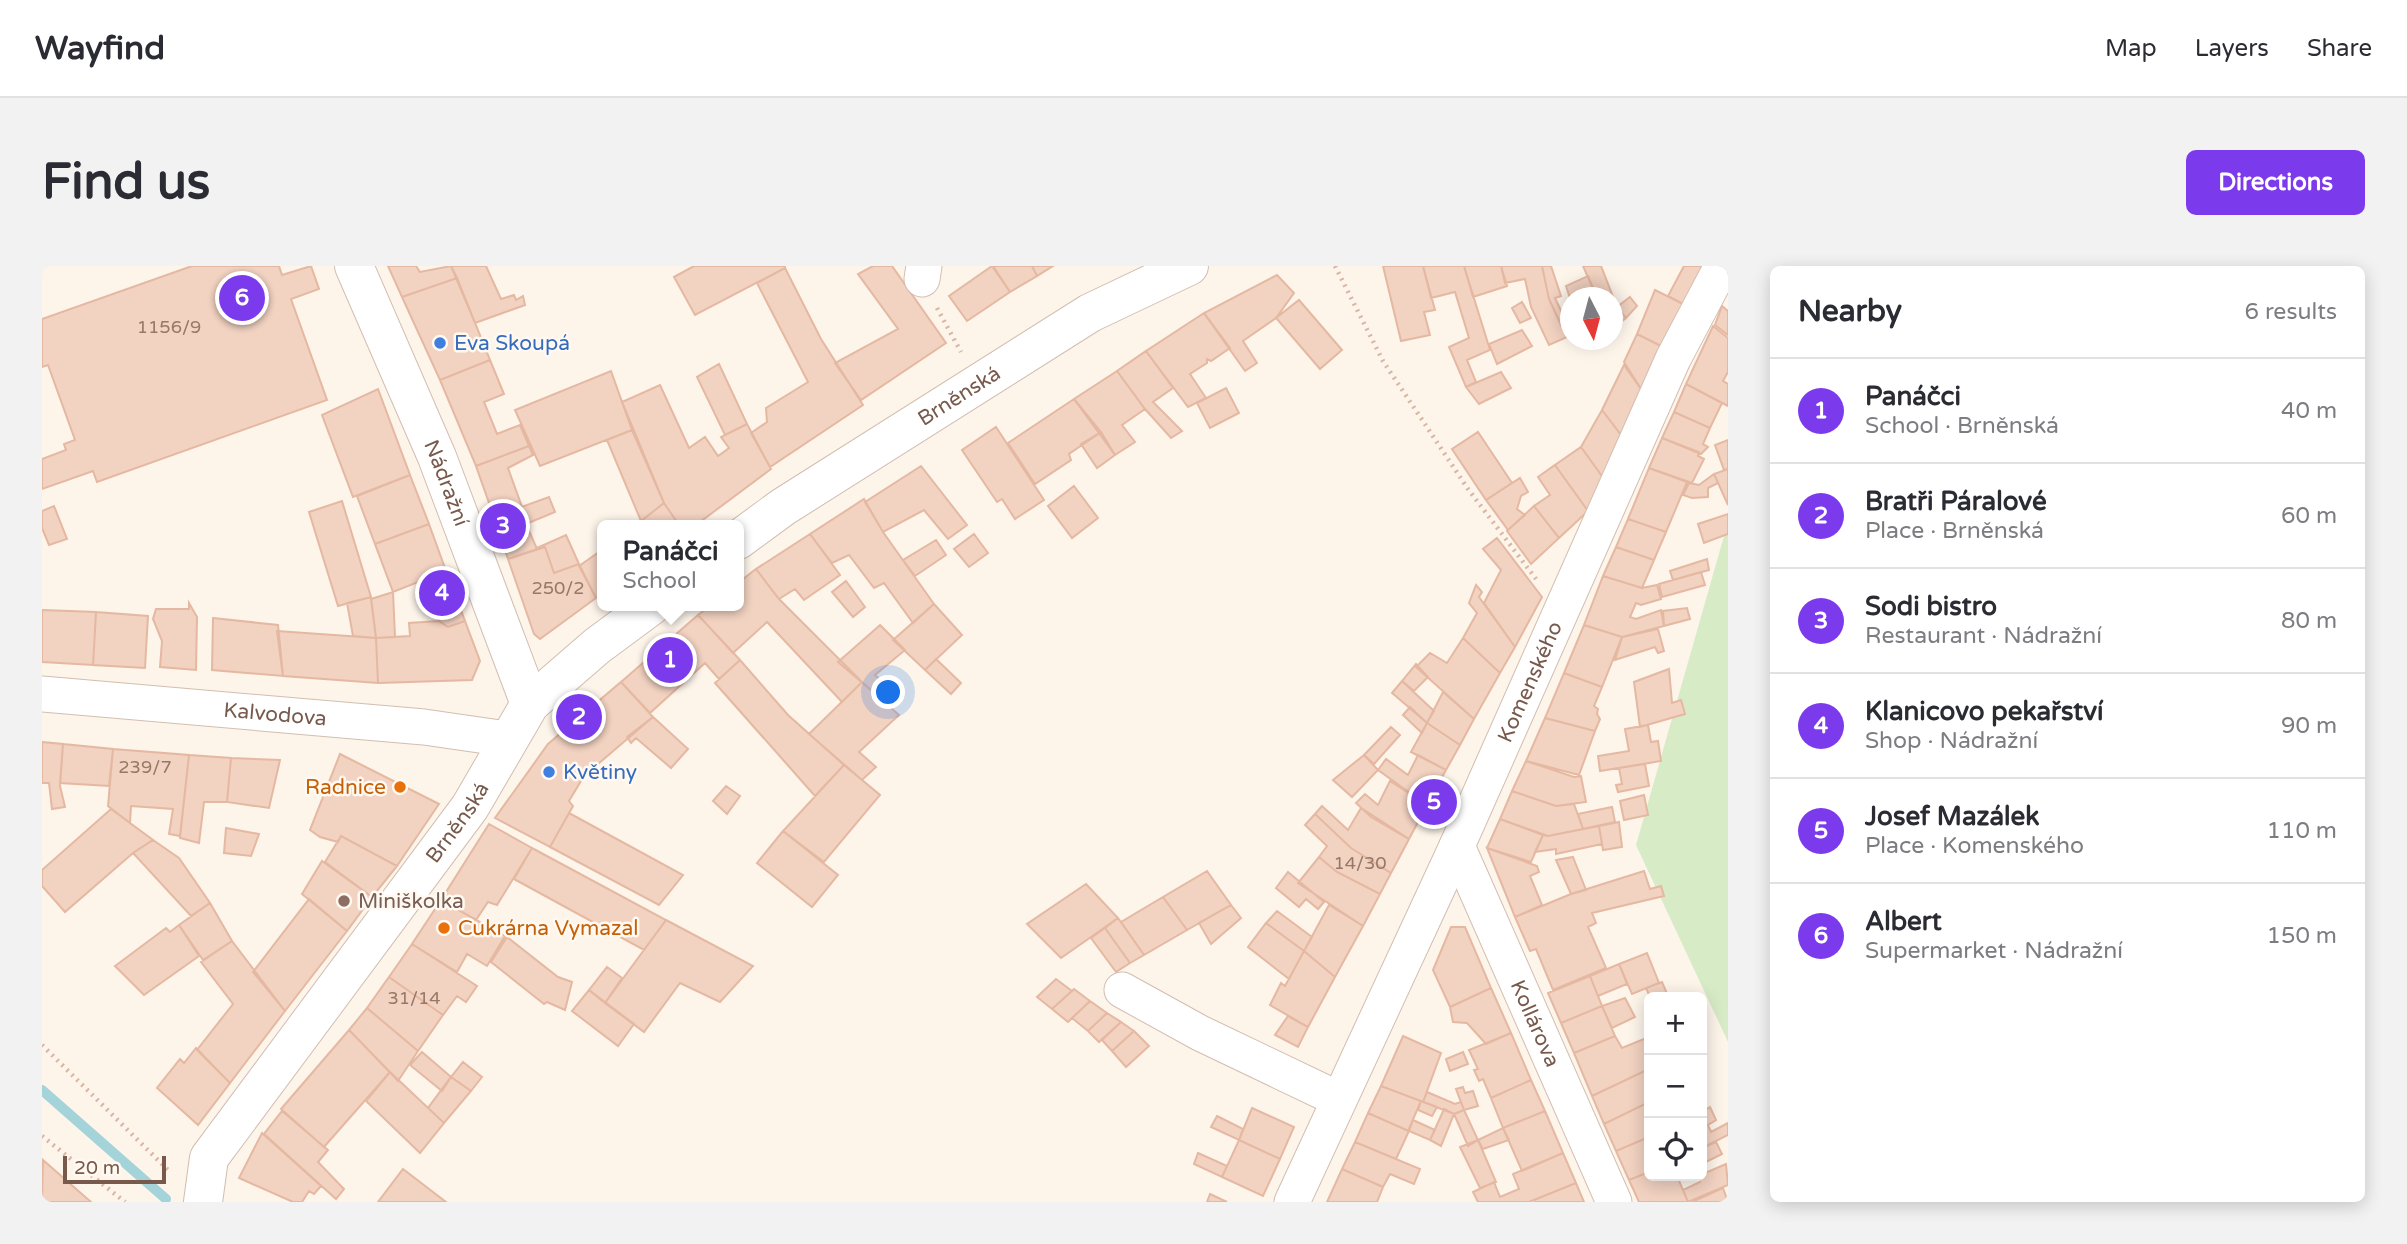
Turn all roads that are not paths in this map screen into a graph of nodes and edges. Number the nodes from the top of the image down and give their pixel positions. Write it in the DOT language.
graph roads {
  1 [pos="354,266"];
  2 [pos="1189,266"];
  3 [pos="1722,266"];
  4 [pos="744,536"];
  5 [pos="644,611"];
  6 [pos="42,694"];
  7 [pos="530,704"];
  8 [pos="507,739"];
  9 [pos="1457,846"];
  10 [pos="1122,990"];
  11 [pos="1338,1099"];
  12 [pos="203,1200"];
  13 [pos="1292,1202"];
  14 [pos="1614,1202"];
  1 -- 7 [label="street, Nádražní"];
  2 -- 4 [label="street, Brněnská"];
  3 -- 9 [label="street, Komenského"];
  5 -- 7 [label="street, Brněnská"];
  6 -- 8 [label="street, Kalvodova"];
  7 -- 8 [label="street, Brněnská"];
  8 -- 12 [label="street, Brněnská"];
  9 -- 11 [label="street, Komenského"];
  9 -- 14 [label="street, Kollárova"];
  10 -- 11 [label="street"];
  11 -- 13 [label="street, Komenského"];
}
